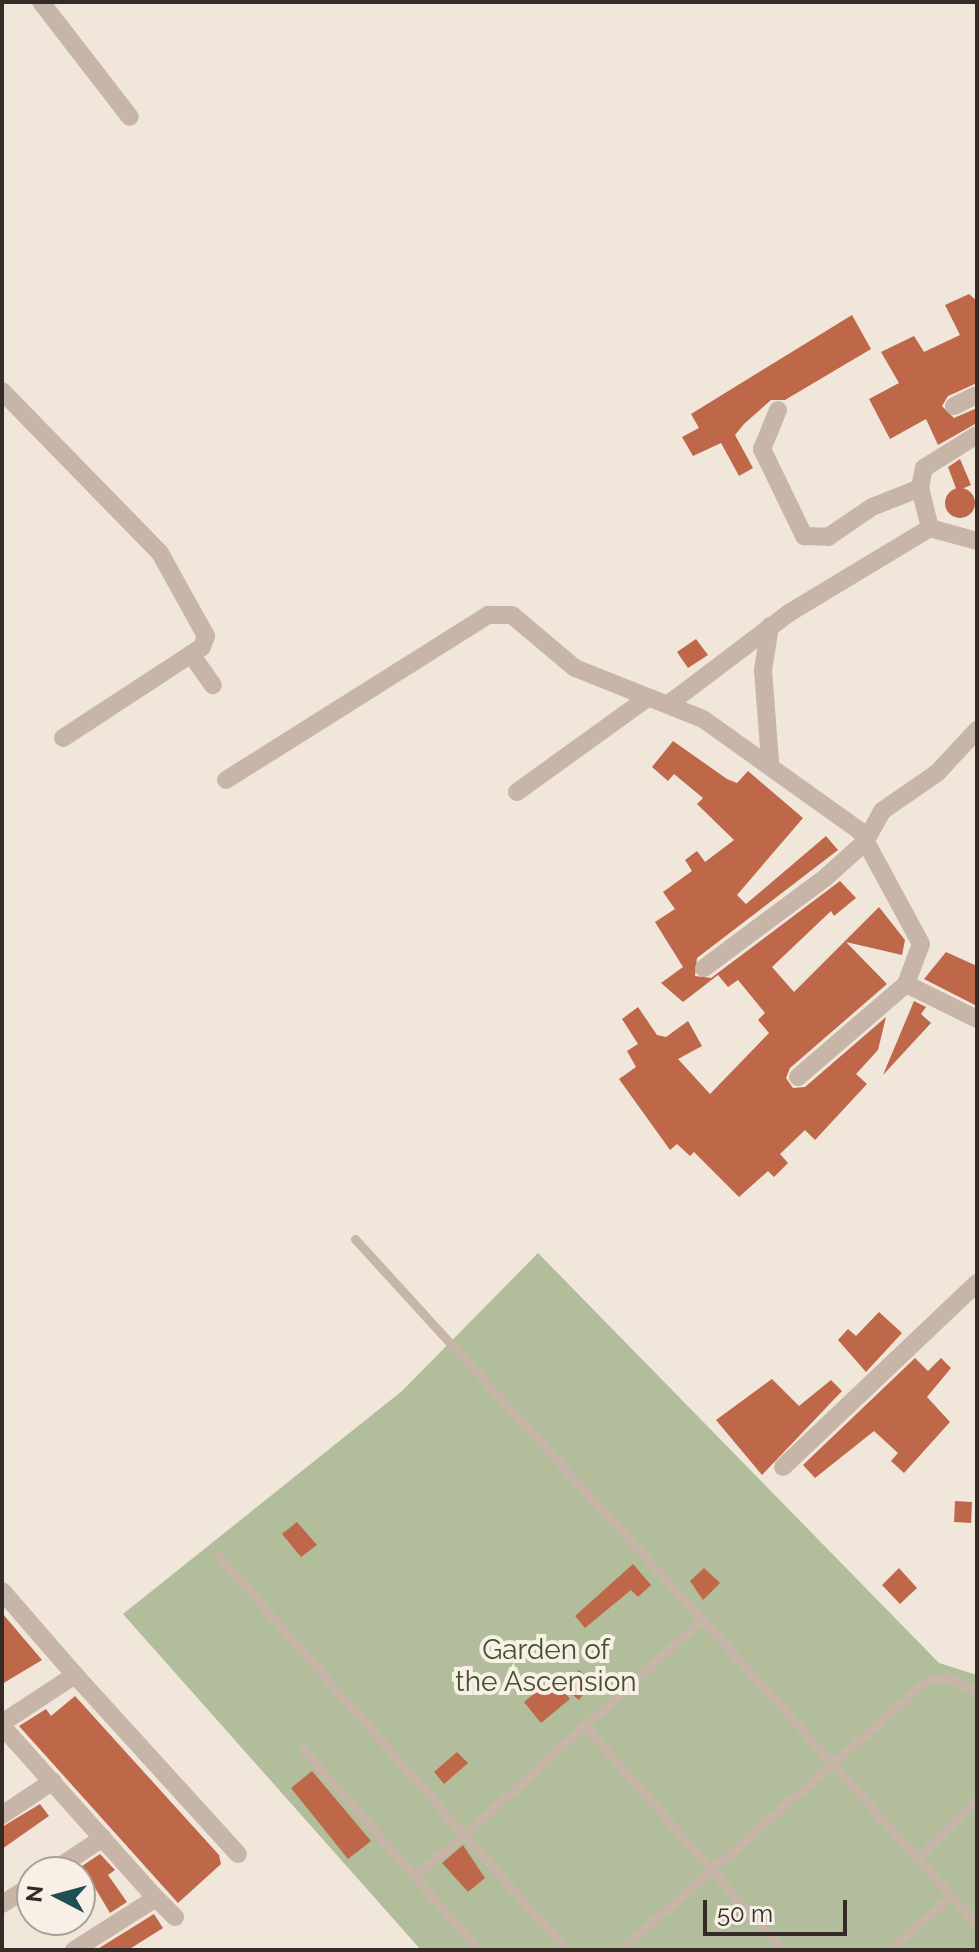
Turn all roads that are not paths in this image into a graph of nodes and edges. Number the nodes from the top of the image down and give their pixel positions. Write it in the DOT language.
graph roads {
  1 [pos="41,2"];
  2 [pos="130,117"];
  3 [pos="2,391"];
  4 [pos="977,395"];
  5 [pos="954,406"];
  6 [pos="778,410"];
  7 [pos="977,435"];
  8 [pos="920,488"];
  9 [pos="930,528"];
  10 [pos="977,541"];
  11 [pos="770,626"];
  12 [pos="191,654"];
  13 [pos="213,685"];
  14 [pos="646,699"];
  15 [pos="670,703"];
  16 [pos="977,730"];
  17 [pos="63,738"];
  18 [pos="770,762"];
  19 [pos="226,780"];
  20 [pos="517,792"];
  21 [pos="865,842"];
  22 [pos="704,968"];
  23 [pos="906,984"];
  24 [pos="977,1019"];
  25 [pos="798,1077"];
  26 [pos="355,1239"];
  27 [pos="977,1283"];
  28 [pos="783,1467"];
  29 [pos="218,1555"];
  30 [pos="2,1591"];
  31 [pos="702,1619"];
  32 [pos="75,1675"];
  33 [pos="977,1693"];
  34 [pos="2,1725"];
  35 [pos="586,1727"];
  36 [pos="303,1749"];
  37 [pos="831,1764"];
  38 [pos="53,1781"];
  39 [pos="977,1799"];
  40 [pos="2,1815"];
  41 [pos="464,1835"];
  42 [pos="103,1838"];
  43 [pos="238,1854"];
  44 [pos="75,1856"];
  45 [pos="917,1858"];
  46 [pos="710,1871"];
  47 [pos="414,1876"];
  48 [pos="951,1896"];
  49 [pos="156,1898"];
  50 [pos="175,1917"];
  51 [pos="977,1923"];
  52 [pos="74,1950"];
  53 [pos="479,1950"];
  54 [pos="567,1950"];
  55 [pos="620,1950"];
  56 [pos="782,1950"];
  57 [pos="890,1950"];
  1 -- 2 [label="street"];
  3 -- 12 [label="street"];
  4 -- 5 [label="street"];
  6 -- 8 [label="street"];
  7 -- 8 [label="street"];
  8 -- 9 [label="street"];
  9 -- 10 [label="street"];
  9 -- 11 [label="street"];
  11 -- 15 [label="street"];
  11 -- 18 [label="street"];
  12 -- 13 [label="street"];
  12 -- 17 [label="street"];
  14 -- 15 [label="street"];
  14 -- 19 [label="street"];
  14 -- 20 [label="street"];
  15 -- 18 [label="street"];
  16 -- 21 [label="street"];
  18 -- 21 [label="street"];
  21 -- 22 [label="street"];
  21 -- 23 [label="street"];
  23 -- 24 [label="street"];
  23 -- 25 [label="street"];
  26 -- 31 [label="lane"];
  27 -- 28 [label="street"];
  29 -- 41 [label="lane"];
  30 -- 32 [label="street"];
  31 -- 35 [label="lane"];
  31 -- 37 [label="lane"];
  32 -- 34 [label="street"];
  32 -- 43 [label="street"];
  33 -- 37 [label="lane"];
  34 -- 38 [label="street"];
  35 -- 41 [label="lane"];
  35 -- 46 [label="lane"];
  36 -- 47 [label="lane"];
  37 -- 45 [label="lane"];
  37 -- 46 [label="lane"];
  38 -- 40 [label="street"];
  38 -- 42 [label="street"];
  39 -- 45 [label="lane"];
  41 -- 47 [label="lane"];
  41 -- 54 [label="lane"];
  42 -- 44 [label="street"];
  42 -- 49 [label="street"];
  45 -- 48 [label="lane"];
  46 -- 55 [label="lane"];
  46 -- 56 [label="lane"];
  47 -- 53 [label="lane"];
  48 -- 51 [label="lane"];
  48 -- 57 [label="lane"];
  49 -- 50 [label="street"];
  49 -- 52 [label="street"];
}
